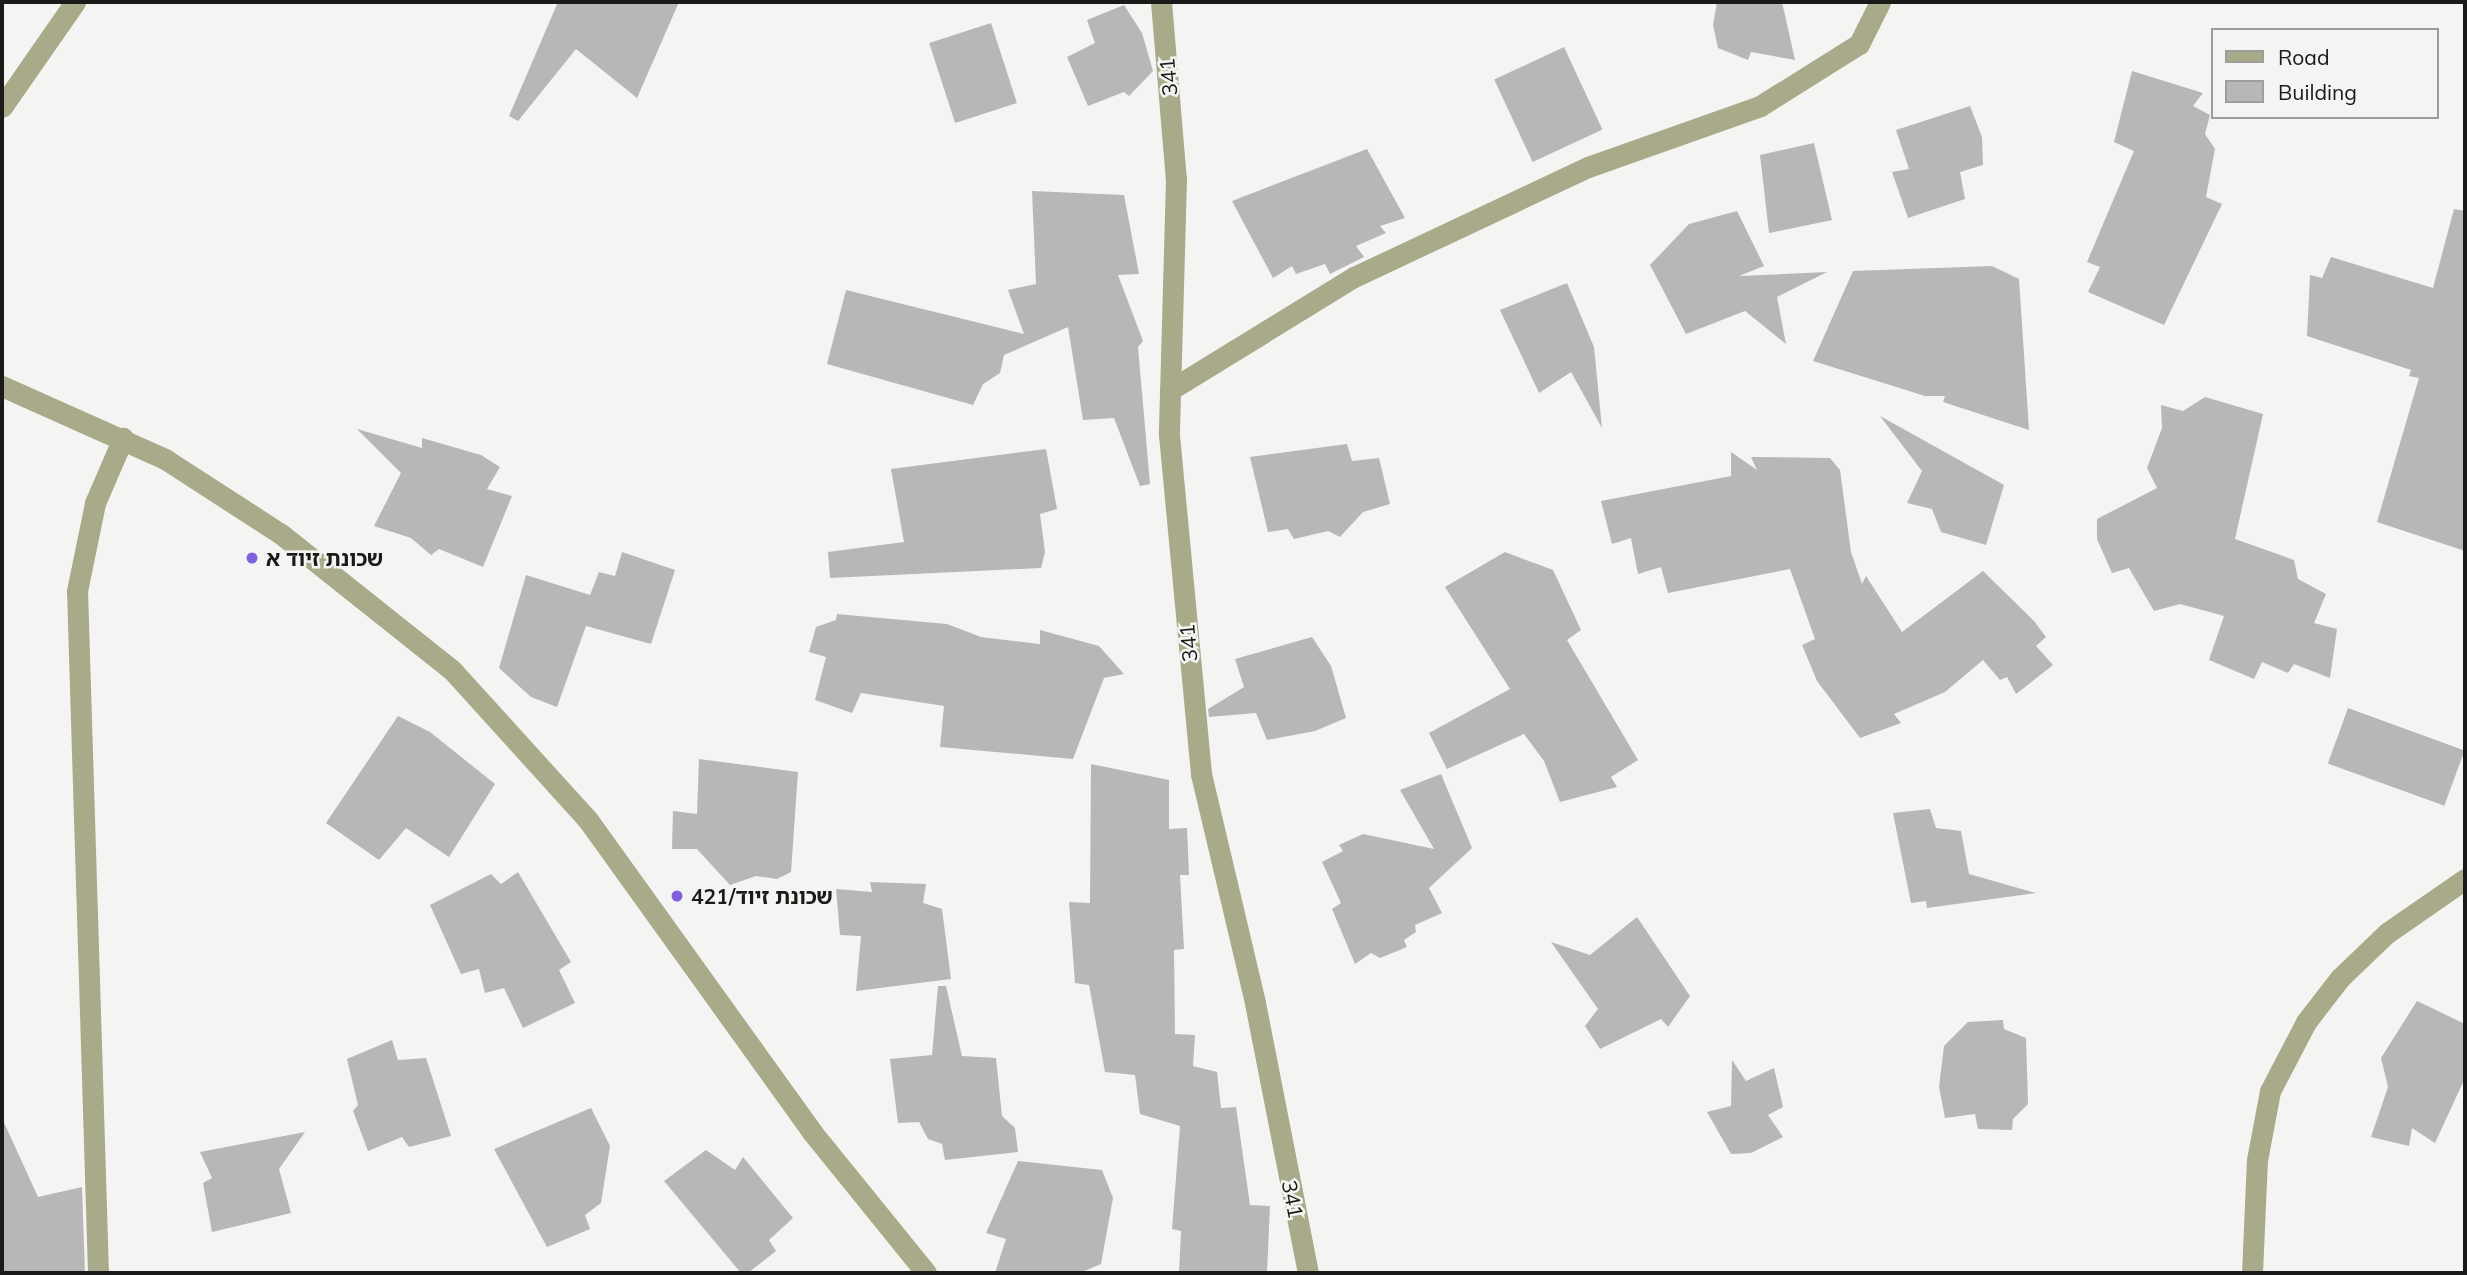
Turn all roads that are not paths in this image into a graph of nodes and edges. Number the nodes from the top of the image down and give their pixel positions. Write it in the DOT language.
graph roads {
  1 [pos="75,2"];
  2 [pos="1161,2"];
  3 [pos="1880,2"];
  4 [pos="2,107"];
  5 [pos="2,386"];
  6 [pos="1170,390"];
  7 [pos="123,438"];
  8 [pos="2465,879"];
  9 [pos="98,1273"];
  10 [pos="926,1273"];
  11 [pos="1308,1273"];
  12 [pos="2252,1273"];
  1 -- 4 [label="street"];
  2 -- 6 [label="street, 341"];
  3 -- 6 [label="street"];
  5 -- 7 [label="street"];
  6 -- 11 [label="street, 341"];
  7 -- 9 [label="street"];
  7 -- 10 [label="street"];
  8 -- 12 [label="street"];
}
